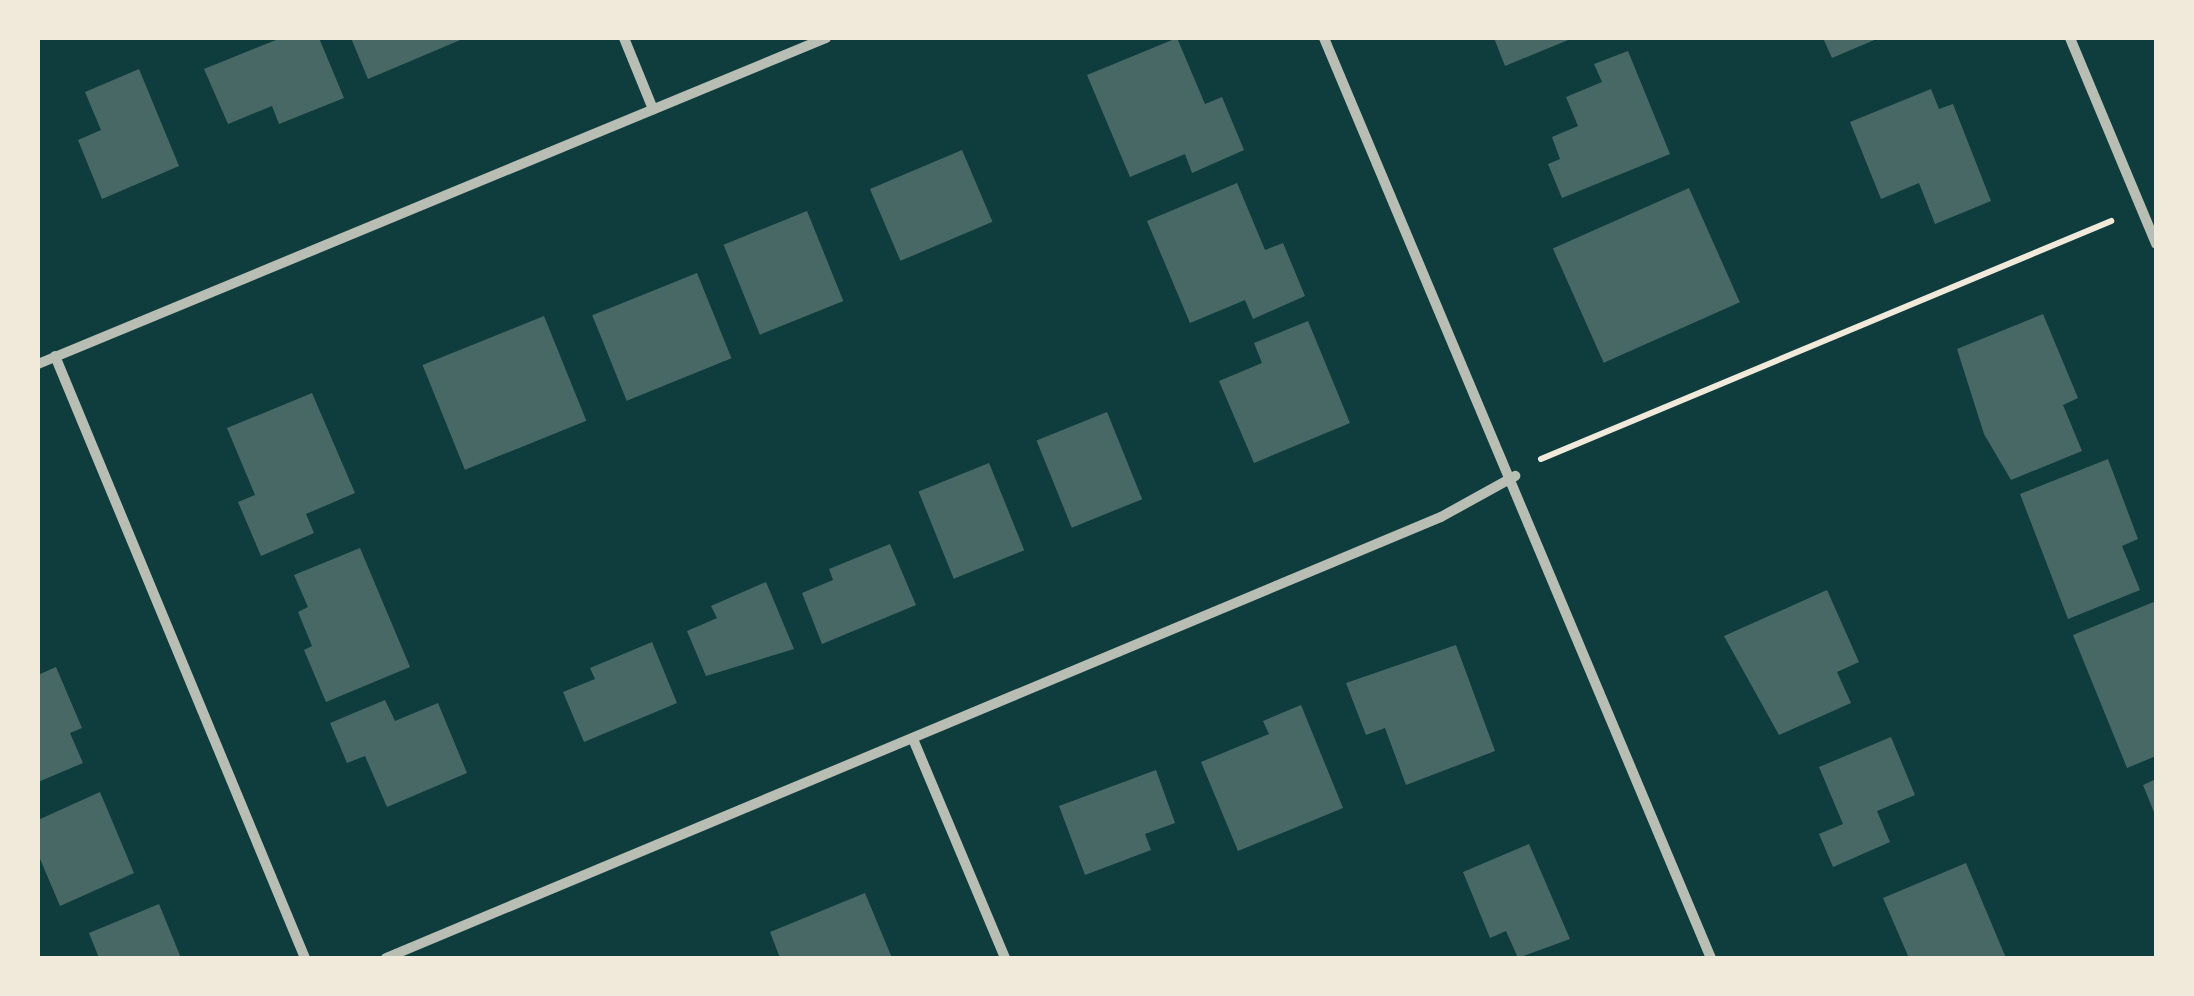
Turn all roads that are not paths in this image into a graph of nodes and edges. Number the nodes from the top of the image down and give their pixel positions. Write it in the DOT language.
graph roads {
  1 [pos="624,38"];
  2 [pos="826,38"];
  3 [pos="1324,38"];
  4 [pos="2070,38"];
  5 [pos="653,109"];
  6 [pos="2156,244"];
  7 [pos="55,356"];
  8 [pos="38,364"];
  9 [pos="1515,476"];
  10 [pos="912,740"];
  11 [pos="305,958"];
  12 [pos="386,958"];
  13 [pos="1005,958"];
  14 [pos="1711,958"];
  1 -- 5 [label="street"];
  2 -- 5 [label="street"];
  3 -- 9 [label="street"];
  4 -- 6 [label="street"];
  5 -- 7 [label="street"];
  7 -- 8 [label="street"];
  7 -- 11 [label="street"];
  9 -- 10 [label="street"];
  9 -- 14 [label="street"];
  10 -- 12 [label="street"];
  10 -- 13 [label="street"];
}
